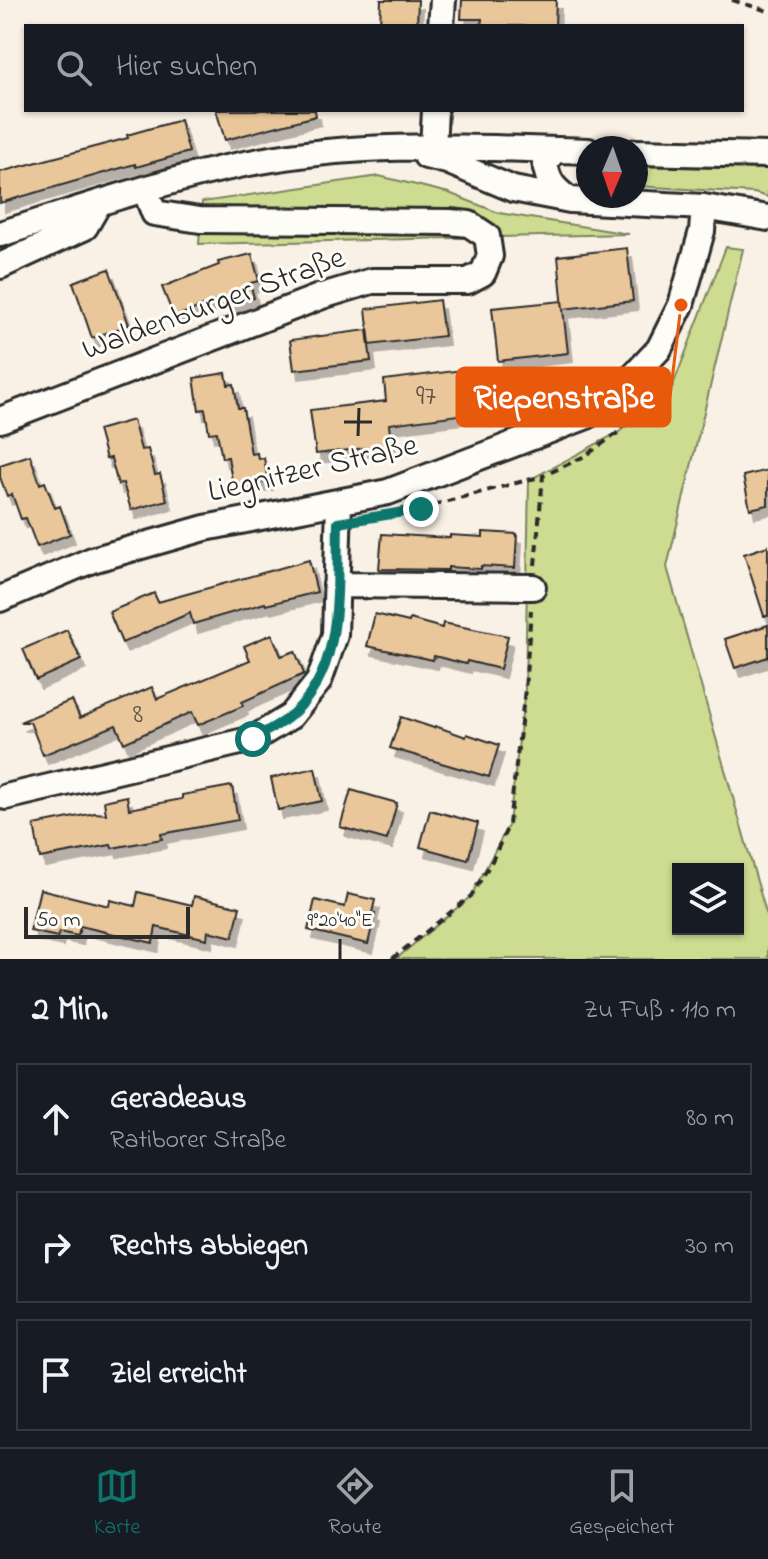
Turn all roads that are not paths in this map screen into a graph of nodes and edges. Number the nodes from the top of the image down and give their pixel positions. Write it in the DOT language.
graph roads {
  1 [pos="443,0"];
  2 [pos="441,24"];
  3 [pos="435,112"];
  4 [pos="433,148"];
  5 [pos="396,149"];
  6 [pos="555,150"];
  7 [pos="576,151"];
  8 [pos="648,152"];
  9 [pos="768,155"];
  10 [pos="145,189"];
  11 [pos="570,200"];
  12 [pos="99,203"];
  13 [pos="704,207"];
  14 [pos="768,218"];
  15 [pos="0,234"];
  16 [pos="0,266"];
  17 [pos="0,420"];
  18 [pos="339,503"];
  19 [pos="336,585"];
  20 [pos="533,587"];
  21 [pos="0,599"];
  22 [pos="6,797"];
  1 -- 2 [label="street"];
  3 -- 4 [label="street"];
  4 -- 5 [label="street"];
  4 -- 6 [label="street"];
  5 -- 10 [label="street"];
  5 -- 11 [label="street"];
  6 -- 7 [label="street"];
  6 -- 11 [label="street"];
  8 -- 9 [label="street"];
  10 -- 12 [label="street"];
  10 -- 17 [label="street, Waldenburger Straße"];
  11 -- 13 [label="street"];
  12 -- 15 [label="street"];
  12 -- 16 [label="street"];
  13 -- 14 [label="street"];
  13 -- 18 [label="street, Liegnitzer Straße"];
  18 -- 19 [label="street"];
  18 -- 21 [label="street, Liegnitzer Straße"];
  19 -- 20 [label="street"];
  19 -- 22 [label="street"];
}
